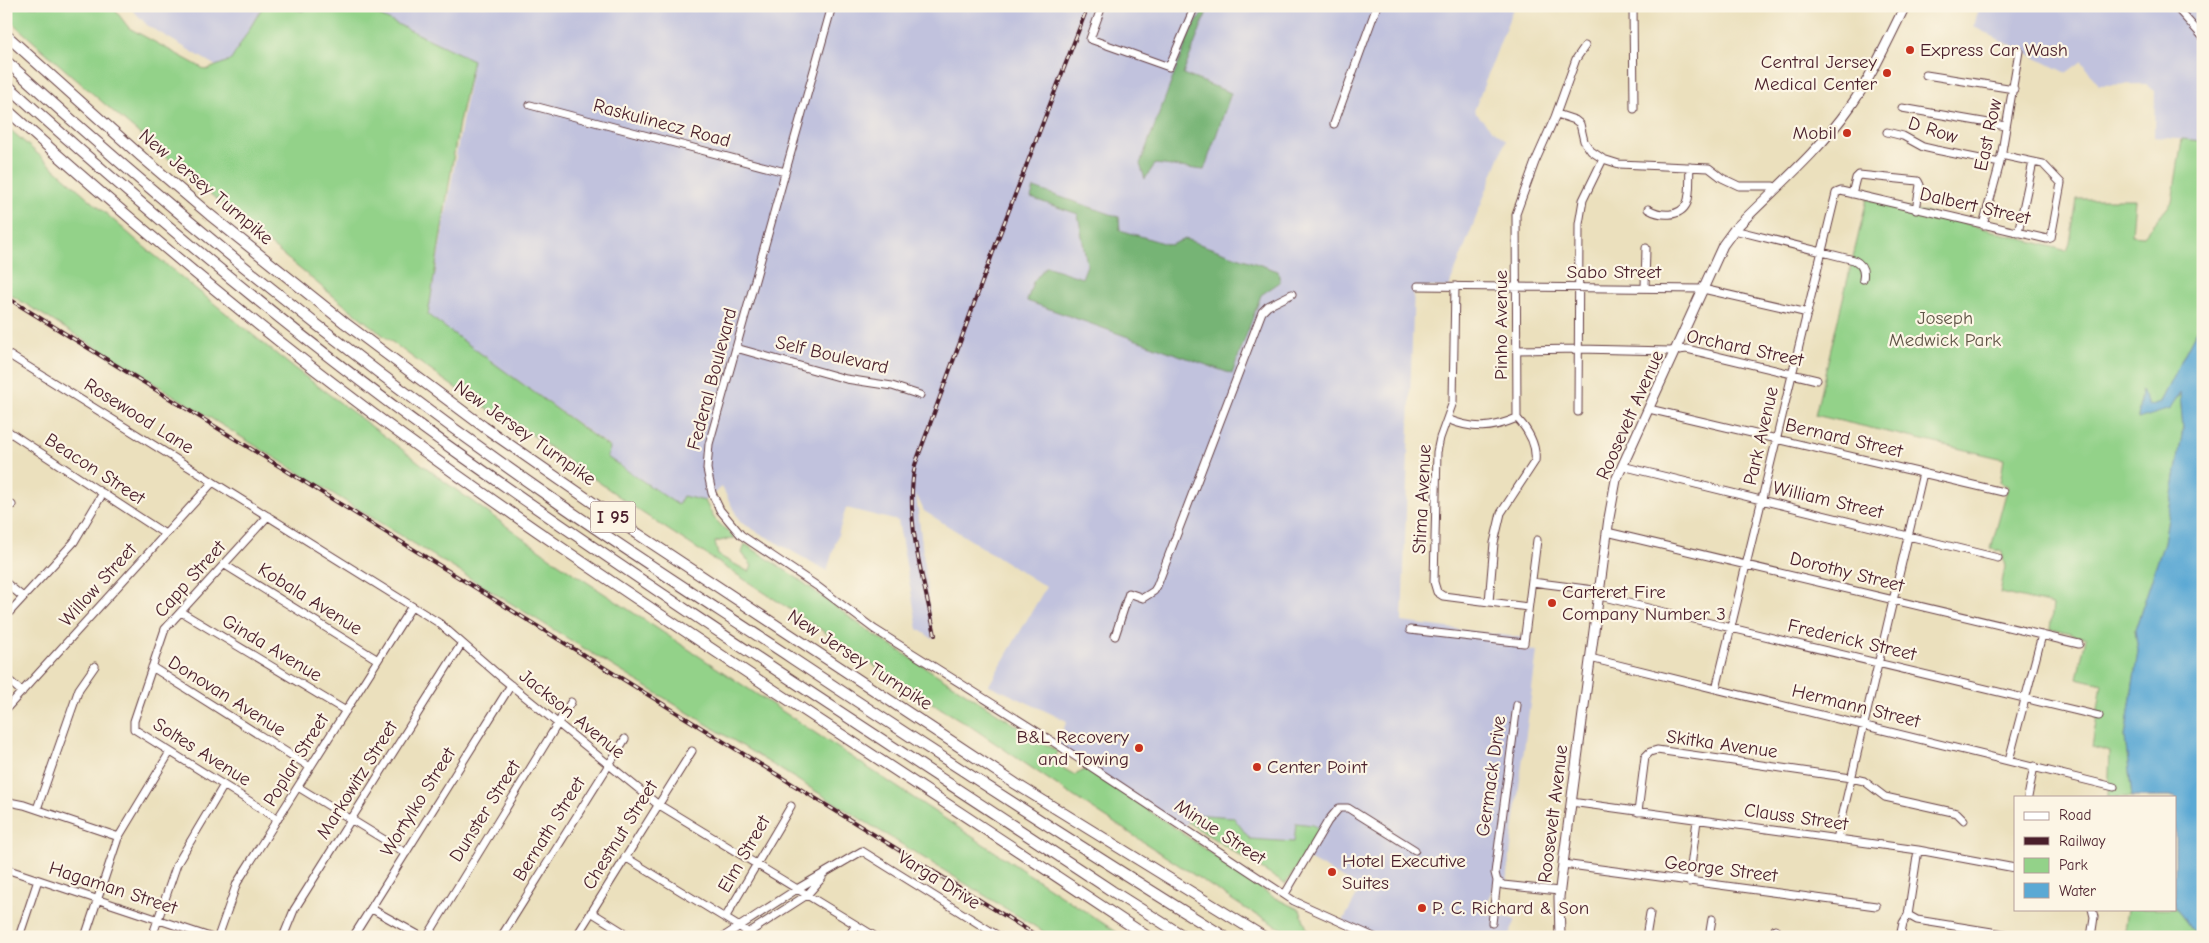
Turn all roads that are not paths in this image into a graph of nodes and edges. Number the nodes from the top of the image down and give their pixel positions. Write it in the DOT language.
graph roads {
  1 [pos="832,6"];
  2 [pos="1102,6"];
  3 [pos="1195,6"];
  4 [pos="1377,6"];
  5 [pos="1633,6"];
  6 [pos="1905,6"];
  7 [pos="2175,6"];
  8 [pos="6,35"];
  9 [pos="2203,37"];
  10 [pos="1586,46"];
  11 [pos="2019,51"];
  12 [pos="6,61"];
  13 [pos="1926,74"];
  14 [pos="6,84"];
  15 [pos="2014,89"];
  16 [pos="530,105"];
  17 [pos="1902,108"];
  18 [pos="6,109"];
  19 [pos="1634,109"];
  20 [pos="1556,114"];
  21 [pos="1334,124"];
  22 [pos="2006,126"];
  23 [pos="1887,132"];
  24 [pos="2001,155"];
  25 [pos="1603,159"];
  26 [pos="2033,162"];
  27 [pos="2000,163"];
  28 [pos="1690,167"];
  29 [pos="785,172"];
  30 [pos="1776,189"];
  31 [pos="1838,192"];
  32 [pos="1852,194"];
  33 [pos="1648,210"];
  34 [pos="1916,210"];
  35 [pos="1983,225"];
  36 [pos="1734,230"];
  37 [pos="2018,233"];
  38 [pos="1646,248"];
  39 [pos="1822,252"];
  40 [pos="1864,279"];
  41 [pos="1418,286"];
  42 [pos="1454,286"];
  43 [pos="1517,287"];
  44 [pos="1579,288"];
  45 [pos="1644,288"];
  46 [pos="1704,289"];
  47 [pos="1292,294"];
  48 [pos="1808,312"];
  49 [pos="736,348"];
  50 [pos="1578,349"];
  51 [pos="1517,350"];
  52 [pos="1676,350"];
  53 [pos="6,353"];
  54 [pos="1792,374"];
  55 [pos="1817,380"];
  56 [pos="920,395"];
  57 [pos="1649,408"];
  58 [pos="1578,412"];
  59 [pos="1517,418"];
  60 [pos="1447,419"];
  61 [pos="6,430"];
  62 [pos="1777,439"];
  63 [pos="1622,466"];
  64 [pos="1923,473"];
  65 [pos="213,482"];
  66 [pos="2003,492"];
  67 [pos="103,493"];
  68 [pos="1762,502"];
  69 [pos="254,508"];
  70 [pos="268,516"];
  71 [pos="1607,532"];
  72 [pos="165,534"];
  73 [pos="1908,536"];
  74 [pos="1537,540"];
  75 [pos="1998,558"];
  76 [pos="1745,564"];
  77 [pos="225,565"];
  78 [pos="1532,582"];
  79 [pos="6,583"];
  80 [pos="1598,594"];
  81 [pos="23,598"];
  82 [pos="1893,600"];
  83 [pos="1489,602"];
  84 [pos="412,606"];
  85 [pos="1528,607"];
  86 [pos="181,612"];
  87 [pos="6,616"];
  88 [pos="1731,628"];
  89 [pos="1410,630"];
  90 [pos="2042,635"];
  91 [pos="1115,636"];
  92 [pos="462,643"];
  93 [pos="2079,644"];
  94 [pos="1590,658"];
  95 [pos="378,660"];
  96 [pos="1878,663"];
  97 [pos="95,666"];
  98 [pos="152,667"];
  99 [pos="6,678"];
  100 [pos="511,684"];
  101 [pos="1716,689"];
  102 [pos="22,692"];
  103 [pos="2025,698"];
  104 [pos="571,702"];
  105 [pos="1517,705"];
  106 [pos="6,709"];
  107 [pos="346,711"];
  108 [pos="2099,716"];
  109 [pos="558,723"];
  110 [pos="1864,725"];
  111 [pos="134,729"];
  112 [pos="625,739"];
  113 [pos="1055,742"];
  114 [pos="692,751"];
  115 [pos="170,752"];
  116 [pos="2009,760"];
  117 [pos="608,764"];
  118 [pos="2034,766"];
  119 [pos="310,768"];
  120 [pos="1851,778"];
  121 [pos="224,785"];
  122 [pos="298,787"];
  123 [pos="2114,787"];
  124 [pos="2028,796"];
  125 [pos="1571,802"];
  126 [pos="6,804"];
  127 [pos="657,804"];
  128 [pos="791,806"];
  129 [pos="37,809"];
  130 [pos="1638,812"];
  131 [pos="278,819"];
  132 [pos="351,820"];
  133 [pos="1696,820"];
  134 [pos="1964,820"];
  135 [pos="119,837"];
  136 [pos="1837,839"];
  137 [pos="1415,850"];
  138 [pos="1918,850"];
  139 [pos="406,854"];
  140 [pos="625,857"];
  141 [pos="757,864"];
  142 [pos="1563,864"];
  143 [pos="2014,868"];
  144 [pos="6,869"];
  145 [pos="825,874"];
  146 [pos="38,880"];
  147 [pos="1497,881"];
  148 [pos="1689,882"];
  149 [pos="797,889"];
  150 [pos="1560,891"];
  151 [pos="1284,894"];
  152 [pos="807,895"];
  153 [pos="97,901"];
  154 [pos="1876,906"];
  155 [pos="372,909"];
  156 [pos="2092,910"];
  157 [pos="591,912"];
  158 [pos="1650,913"];
  159 [pos="1908,915"];
  160 [pos="725,918"];
  161 [pos="158,919"];
  162 [pos="1712,919"];
  163 [pos="1492,923"];
  164 [pos="856,925"];
  165 [pos="739,926"];
  166 [pos="1966,928"];
  167 [pos="745,935"];
  168 [pos="19,937"];
  169 [pos="85,937"];
  170 [pos="152,937"];
  171 [pos="210,937"];
  172 [pos="218,937"];
  173 [pos="284,937"];
  174 [pos="353,937"];
  175 [pos="422,937"];
  176 [pos="426,937"];
  177 [pos="501,937"];
  178 [pos="576,937"];
  179 [pos="631,937"];
  180 [pos="723,937"];
  181 [pos="756,937"];
  182 [pos="848,937"];
  183 [pos="876,937"];
  184 [pos="1000,937"];
  185 [pos="1148,937"];
  186 [pos="1186,937"];
  187 [pos="1225,937"];
  188 [pos="1264,937"];
  189 [pos="1374,937"];
  190 [pos="1560,937"];
  191 [pos="1646,937"];
  192 [pos="1709,937"];
  193 [pos="1900,937"];
  194 [pos="1965,937"];
  195 [pos="2023,937"];
  196 [pos="2091,937"];
  1 -- 29 [label="street, Federal Boulevard"];
  2 -- 3 [label="street"];
  4 -- 21 [label="street"];
  5 -- 19 [label="street"];
  6 -- 30 [label="main road, Roosevelt Avenue"];
  7 -- 9 [label="street"];
  8 -- 188 [label="highway, New Jersey Turnpike / I 95"];
  10 -- 20 [label="street, Pinho Avenue"];
  11 -- 15 [label="street, East Row"];
  12 -- 187 [label="highway, New Jersey Turnpike / I 95"];
  13 -- 15 [label="street"];
  14 -- 186 [label="highway, I 95"];
  15 -- 22 [label="street, East Row"];
  16 -- 29 [label="street, Raskulinecz Road"];
  17 -- 22 [label="street"];
  18 -- 185 [label="highway"];
  20 -- 25 [label="street"];
  20 -- 43 [label="street, Pinho Avenue"];
  22 -- 24 [label="street, East Row"];
  23 -- 27 [label="street, D Row"];
  24 -- 26 [label="street"];
  24 -- 27 [label="street, East Row"];
  25 -- 28 [label="street"];
  25 -- 44 [label="street"];
  26 -- 37 [label="street"];
  26 -- 37 [label="street, Dalbert Street"];
  27 -- 35 [label="street, East Row"];
  28 -- 30 [label="street"];
  28 -- 33 [label="street"];
  29 -- 49 [label="street, Federal Boulevard"];
  30 -- 36 [label="main road, Roosevelt Avenue"];
  31 -- 32 [label="street, Dalbert Street"];
  31 -- 39 [label="street, Park Avenue"];
  32 -- 34 [label="street, Dalbert Street"];
  32 -- 34 [label="street"];
  34 -- 35 [label="street, Dalbert Street"];
  35 -- 37 [label="street, Dalbert Street"];
  36 -- 39 [label="street"];
  36 -- 46 [label="main road, Roosevelt Avenue"];
  38 -- 45 [label="street"];
  39 -- 40 [label="street"];
  39 -- 48 [label="street, Park Avenue"];
  41 -- 42 [label="street, Sabo Street"];
  42 -- 43 [label="street, Sabo Street"];
  42 -- 60 [label="street, Stima Avenue"];
  43 -- 44 [label="street, Sabo Street"];
  43 -- 51 [label="street, Pinho Avenue"];
  44 -- 45 [label="street, Sabo Street"];
  44 -- 50 [label="street"];
  45 -- 46 [label="street, Sabo Street"];
  46 -- 48 [label="street, Sabo Street"];
  46 -- 52 [label="main road, Roosevelt Avenue"];
  47 -- 91 [label="street"];
  48 -- 54 [label="street, Park Avenue"];
  49 -- 56 [label="street, Self Boulevard"];
  49 -- 113 [label="street, Federal Boulevard"];
  50 -- 51 [label="street, Orchard Street"];
  50 -- 52 [label="street, Orchard Street"];
  50 -- 58 [label="street"];
  51 -- 59 [label="street, Pinho Avenue"];
  52 -- 54 [label="street, Orchard Street"];
  52 -- 57 [label="main road, Roosevelt Avenue"];
  53 -- 65 [label="street, Rosewood Lane"];
  54 -- 55 [label="street, Orchard Street"];
  54 -- 62 [label="street, Park Avenue"];
  57 -- 62 [label="street, Bernard Street"];
  57 -- 63 [label="main road, Roosevelt Avenue"];
  59 -- 60 [label="street"];
  59 -- 83 [label="street"];
  60 -- 83 [label="street, Stima Avenue"];
  61 -- 67 [label="street, Beacon Street"];
  62 -- 64 [label="street, Bernard Street"];
  62 -- 68 [label="street, Park Avenue"];
  63 -- 68 [label="street, William Street"];
  63 -- 71 [label="main road, Roosevelt Avenue"];
  64 -- 66 [label="street, Bernard Street"];
  64 -- 73 [label="street"];
  65 -- 69 [label="street, Rosewood Lane"];
  65 -- 72 [label="street, Willow Street"];
  67 -- 72 [label="street, Beacon Street"];
  67 -- 81 [label="street"];
  68 -- 73 [label="street, William Street"];
  68 -- 76 [label="street, Park Avenue"];
  69 -- 70 [label="street, Jackson Avenue"];
  70 -- 77 [label="street, Capp Street"];
  70 -- 84 [label="street, Jackson Avenue"];
  71 -- 76 [label="street, Dorothy Street"];
  71 -- 80 [label="main road, Roosevelt Avenue"];
  72 -- 102 [label="street, Willow Street"];
  73 -- 75 [label="street, William Street"];
  73 -- 82 [label="street"];
  74 -- 78 [label="street"];
  76 -- 82 [label="street, Dorothy Street"];
  76 -- 88 [label="street, Park Avenue"];
  77 -- 86 [label="street, Capp Street"];
  77 -- 95 [label="street, Kobala Avenue"];
  78 -- 80 [label="street, Frederick Street"];
  78 -- 85 [label="street"];
  79 -- 81 [label="street"];
  80 -- 88 [label="street, Frederick Street"];
  80 -- 94 [label="main road, Roosevelt Avenue"];
  81 -- 87 [label="street"];
  82 -- 90 [label="street, Dorothy Street"];
  82 -- 96 [label="street"];
  83 -- 85 [label="street, Stima Avenue"];
  84 -- 92 [label="street, Jackson Avenue"];
  84 -- 95 [label="street, Poplar Street"];
  85 -- 89 [label="street"];
  86 -- 98 [label="street, Capp Street"];
  86 -- 107 [label="street, Ginda Avenue"];
  88 -- 96 [label="street, Frederick Street"];
  88 -- 101 [label="street, Park Avenue"];
  90 -- 93 [label="street, Dorothy Street"];
  90 -- 103 [label="street"];
  92 -- 100 [label="street, Jackson Avenue"];
  92 -- 132 [label="street, Markowitz Street"];
  94 -- 101 [label="street, Hermann Street"];
  94 -- 125 [label="main road, Roosevelt Avenue"];
  95 -- 107 [label="street, Poplar Street"];
  96 -- 103 [label="street, Frederick Street"];
  96 -- 110 [label="street"];
  97 -- 129 [label="street"];
  98 -- 111 [label="street, Capp Street"];
  98 -- 119 [label="street, Donovan Avenue"];
  99 -- 102 [label="street"];
  100 -- 109 [label="street, Jackson Avenue"];
  100 -- 139 [label="street, Wortylko Street"];
  101 -- 110 [label="street, Hermann Street"];
  102 -- 106 [label="street, Willow Street"];
  103 -- 108 [label="street, Frederick Street"];
  103 -- 116 [label="street"];
  104 -- 109 [label="street, Dunster Street"];
  105 -- 147 [label="street, Germack Drive"];
  107 -- 119 [label="street, Poplar Street"];
  109 -- 117 [label="street, Jackson Avenue"];
  109 -- 176 [label="street, Dunster Street"];
  110 -- 116 [label="street, Hermann Street"];
  110 -- 120 [label="street"];
  111 -- 115 [label="street, Soltes Avenue"];
  112 -- 117 [label="street, Bernath Street"];
  113 -- 151 [label="street, Minue Street"];
  114 -- 127 [label="street, Chestnut Street"];
  115 -- 121 [label="street, Soltes Avenue"];
  115 -- 135 [label="street"];
  116 -- 118 [label="street, Hermann Street"];
  117 -- 127 [label="street, Jackson Avenue"];
  117 -- 177 [label="street, Bernath Street"];
  118 -- 123 [label="street, Hermann Street"];
  118 -- 124 [label="street"];
  119 -- 122 [label="street, Poplar Street"];
  120 -- 130 [label="street, Skitka Avenue"];
  120 -- 134 [label="street, Skitka Avenue"];
  120 -- 136 [label="street"];
  121 -- 131 [label="street, Soltes Avenue"];
  121 -- 161 [label="street"];
  122 -- 131 [label="street, Poplar Street"];
  122 -- 132 [label="street"];
  125 -- 130 [label="street, Clauss Street"];
  125 -- 142 [label="main road, Roosevelt Avenue"];
  126 -- 129 [label="street"];
  127 -- 140 [label="street, Chestnut Street"];
  127 -- 141 [label="street, Jackson Avenue"];
  128 -- 141 [label="street, Elm Street"];
  129 -- 135 [label="street"];
  130 -- 133 [label="street, Clauss Street"];
  131 -- 172 [label="street, Poplar Street"];
  132 -- 139 [label="street"];
  132 -- 173 [label="street, Markowitz Street"];
  133 -- 136 [label="street, Clauss Street"];
  133 -- 148 [label="street"];
  135 -- 153 [label="street"];
  136 -- 138 [label="street, Clauss Street"];
  137 -- 151 [label="street"];
  138 -- 143 [label="street, Clauss Street"];
  138 -- 159 [label="street"];
  139 -- 155 [label="street, Wortylko Street"];
  140 -- 157 [label="street, Chestnut Street"];
  140 -- 160 [label="street"];
  141 -- 149 [label="street, Jackson Avenue"];
  141 -- 160 [label="street, Elm Street"];
  142 -- 148 [label="street, George Street"];
  142 -- 150 [label="main road, Roosevelt Avenue"];
  144 -- 146 [label="street, Hagaman Street"];
  145 -- 149 [label="street"];
  145 -- 152 [label="street"];
  145 -- 184 [label="street, Varga Drive"];
  146 -- 153 [label="street, Hagaman Street"];
  146 -- 168 [label="street"];
  147 -- 150 [label="street"];
  147 -- 163 [label="street, Germack Drive"];
  148 -- 154 [label="street, George Street"];
  149 -- 152 [label="street, Jackson Avenue"];
  149 -- 165 [label="street"];
  150 -- 190 [label="main road, Roosevelt Avenue"];
  151 -- 189 [label="street, Minue Street"];
  152 -- 164 [label="street, Jackson Avenue"];
  152 -- 167 [label="street"];
  153 -- 161 [label="street, Hagaman Street"];
  153 -- 169 [label="street"];
  155 -- 174 [label="street, Wortylko Street"];
  155 -- 175 [label="street"];
  156 -- 196 [label="street"];
  157 -- 178 [label="street, Chestnut Street"];
  157 -- 179 [label="street"];
  158 -- 191 [label="street"];
  159 -- 166 [label="street"];
  159 -- 193 [label="street"];
  160 -- 165 [label="street"];
  161 -- 170 [label="street"];
  161 -- 171 [label="street, Hagaman Street"];
  162 -- 192 [label="street"];
  164 -- 182 [label="street"];
  164 -- 183 [label="street, Jackson Avenue"];
  165 -- 167 [label="street"];
  165 -- 180 [label="street"];
  166 -- 194 [label="street"];
  166 -- 195 [label="street"];
  167 -- 181 [label="street"];
}
